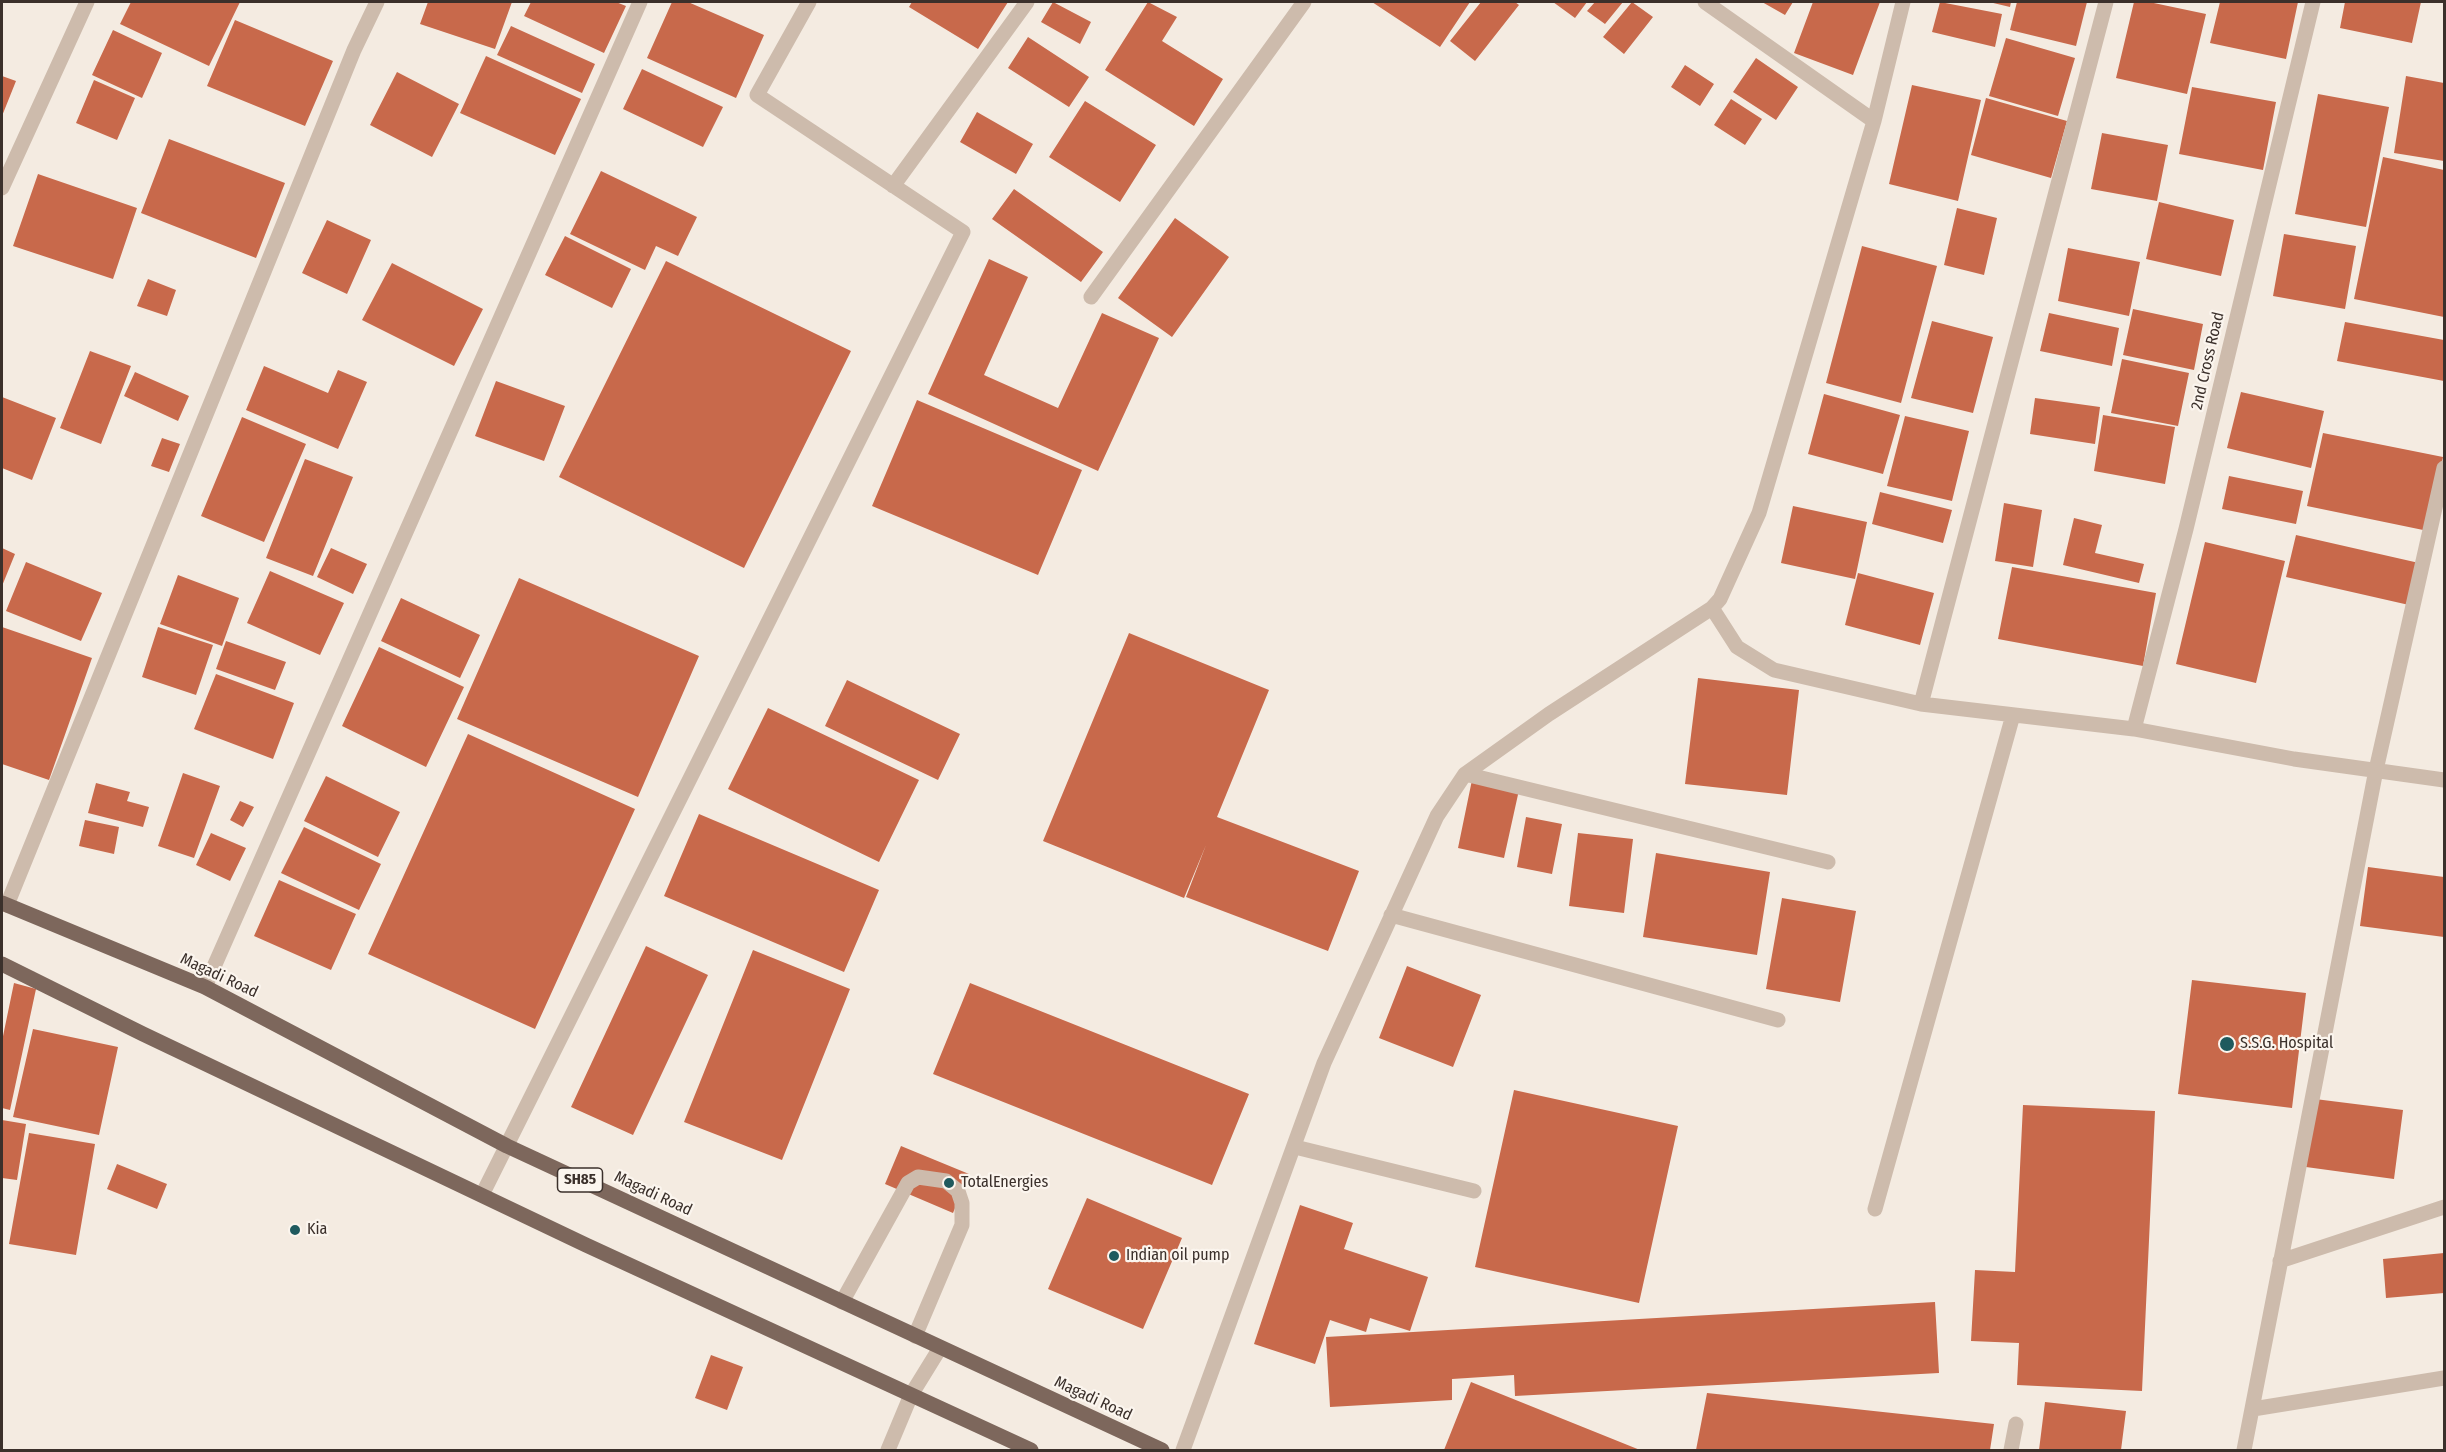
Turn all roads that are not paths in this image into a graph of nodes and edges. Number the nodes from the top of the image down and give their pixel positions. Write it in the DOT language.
graph roads {
  1 [pos="87,2"];
  2 [pos="377,2"];
  3 [pos="640,2"];
  4 [pos="809,2"];
  5 [pos="1027,2"];
  6 [pos="1304,2"];
  7 [pos="1705,2"];
  8 [pos="1903,2"];
  9 [pos="2106,2"];
  10 [pos="2313,2"];
  11 [pos="1874,121"];
  12 [pos="893,186"];
  13 [pos="2,188"];
  14 [pos="1091,297"];
  15 [pos="2445,468"];
  16 [pos="1712,608"];
  17 [pos="1921,704"];
  18 [pos="2013,715"];
  19 [pos="2134,729"];
  20 [pos="2376,770"];
  21 [pos="1465,774"];
  22 [pos="2445,780"];
  23 [pos="1828,862"];
  24 [pos="4,904"];
  25 [pos="1391,915"];
  26 [pos="2,964"];
  27 [pos="205,987"];
  28 [pos="1778,1020"];
  29 [pos="507,1146"];
  30 [pos="1295,1147"];
  31 [pos="1474,1191"];
  32 [pos="482,1195"];
  33 [pos="2445,1207"];
  34 [pos="1875,1209"];
  35 [pos="2280,1261"];
  36 [pos="842,1302"];
  37 [pos="915,1336"];
  38 [pos="940,1348"];
  39 [pos="2445,1378"];
  40 [pos="911,1395"];
  41 [pos="2253,1409"];
  42 [pos="2016,1424"];
  43 [pos="888,1450"];
  44 [pos="1031,1450"];
  45 [pos="1162,1450"];
  46 [pos="1183,1450"];
  47 [pos="2011,1450"];
  48 [pos="2244,1450"];
  1 -- 13 [label="street"];
  2 -- 24 [label="street"];
  3 -- 27 [label="street"];
  4 -- 12 [label="street"];
  5 -- 12 [label="street"];
  6 -- 14 [label="street"];
  7 -- 11 [label="street"];
  8 -- 11 [label="street"];
  9 -- 17 [label="street"];
  10 -- 19 [label="street, 2nd Cross Road"];
  11 -- 16 [label="street"];
  12 -- 29 [label="street"];
  15 -- 20 [label="street"];
  16 -- 17 [label="street"];
  16 -- 21 [label="street"];
  17 -- 18 [label="street"];
  18 -- 19 [label="street"];
  18 -- 34 [label="street"];
  19 -- 20 [label="street"];
  20 -- 22 [label="street"];
  20 -- 35 [label="street"];
  21 -- 23 [label="street"];
  21 -- 25 [label="street"];
  24 -- 27 [label="main road, Magadi Road / SH85"];
  25 -- 28 [label="street"];
  25 -- 30 [label="street"];
  26 -- 32 [label="main road"];
  27 -- 29 [label="main road, Magadi Road / SH85"];
  29 -- 32 [label="street"];
  29 -- 36 [label="main road, Magadi Road / SH85"];
  30 -- 31 [label="street"];
  30 -- 46 [label="street"];
  32 -- 40 [label="main road"];
  33 -- 35 [label="street"];
  35 -- 41 [label="street"];
  36 -- 37 [label="main road, Magadi Road / SH85"];
  36 -- 37 [label="street"];
  37 -- 38 [label="main road, Magadi Road / SH85"];
  38 -- 40 [label="street"];
  38 -- 45 [label="main road, Magadi Road / SH85"];
  39 -- 41 [label="street"];
  40 -- 43 [label="street"];
  40 -- 44 [label="main road"];
  41 -- 48 [label="street"];
  42 -- 47 [label="street"];
}
